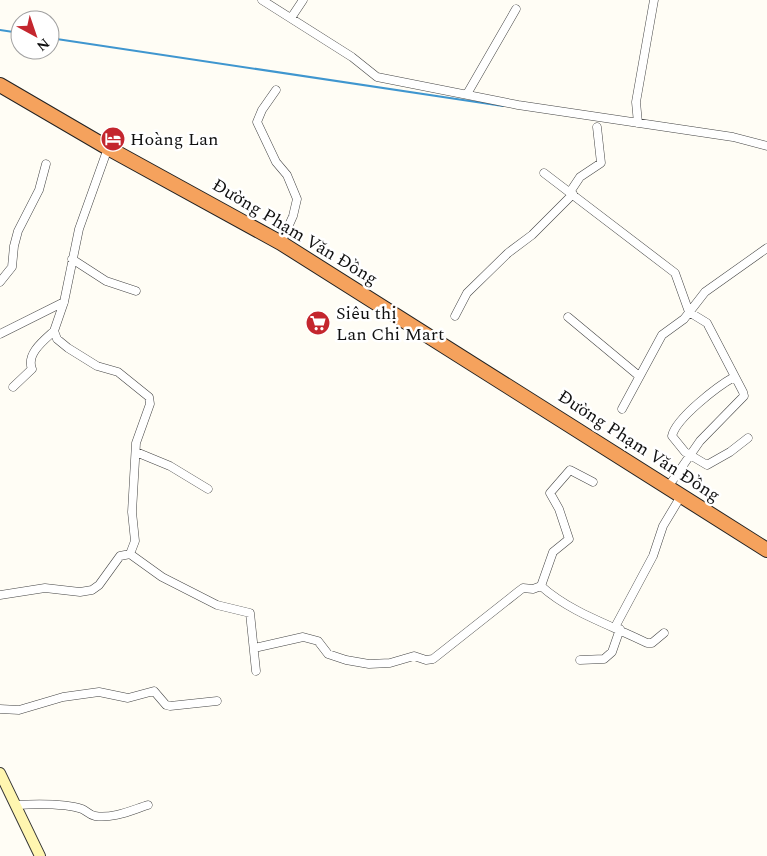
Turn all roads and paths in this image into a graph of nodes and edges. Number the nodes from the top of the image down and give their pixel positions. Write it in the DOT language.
graph roads {
  1 [pos="262,0"];
  2 [pos="303,0"];
  3 [pos="654,0"];
  4 [pos="516,9"];
  5 [pos="291,18"];
  6 [pos="0,85"];
  7 [pos="276,90"];
  8 [pos="467,94"];
  9 [pos="638,123"];
  10 [pos="597,127"];
  11 [pos="767,146"];
  12 [pos="108,148"];
  13 [pos="46,164"];
  14 [pos="544,173"];
  15 [pos="572,193"];
  16 [pos="281,243"];
  17 [pos="767,248"];
  18 [pos="72,259"];
  19 [pos="0,282"];
  20 [pos="136,291"];
  21 [pos="64,302"];
  22 [pos="689,312"];
  23 [pos="455,316"];
  24 [pos="568,318"];
  25 [pos="54,331"];
  26 [pos="0,334"];
  27 [pos="639,376"];
  28 [pos="734,377"];
  29 [pos="13,386"];
  30 [pos="622,410"];
  31 [pos="748,438"];
  32 [pos="136,452"];
  33 [pos="691,454"];
  34 [pos="593,482"];
  35 [pos="668,487"];
  36 [pos="208,489"];
  37 [pos="681,496"];
  38 [pos="767,550"];
  39 [pos="130,554"];
  40 [pos="541,586"];
  41 [pos="0,595"];
  42 [pos="618,628"];
  43 [pos="664,633"];
  44 [pos="254,648"];
  45 [pos="580,660"];
  46 [pos="256,671"];
  47 [pos="217,701"];
  48 [pos="0,709"];
  49 [pos="0,773"];
  50 [pos="16,805"];
  51 [pos="148,805"];
  52 [pos="40,856"];
  1 -- 5 [label="street"];
  2 -- 5 [label="street"];
  3 -- 9 [label="street"];
  4 -- 8 [label="street"];
  5 -- 8 [label="street"];
  6 -- 12 [label="highway, Đường Phạm Văn Đồng"];
  7 -- 16 [label="street"];
  8 -- 9 [label="street"];
  9 -- 11 [label="street"];
  10 -- 15 [label="street"];
  12 -- 16 [label="highway, Đường Phạm Văn Đồng"];
  12 -- 18 [label="street"];
  13 -- 19 [label="street"];
  14 -- 15 [label="street"];
  15 -- 22 [label="street"];
  15 -- 23 [label="street"];
  16 -- 35 [label="highway, Đường Phạm Văn Đồng"];
  17 -- 22 [label="street"];
  18 -- 20 [label="street"];
  18 -- 21 [label="street"];
  21 -- 25 [label="street"];
  21 -- 26 [label="street"];
  22 -- 27 [label="street"];
  22 -- 28 [label="street"];
  24 -- 27 [label="street"];
  25 -- 29 [label="street"];
  25 -- 32 [label="street"];
  27 -- 30 [label="street"];
  28 -- 33 [label="street"];
  28 -- 33 [label="street"];
  31 -- 33 [label="street"];
  32 -- 36 [label="street"];
  32 -- 39 [label="street"];
  33 -- 35 [label="street"];
  34 -- 40 [label="street"];
  35 -- 37 [label="highway, Đường Phạm Văn Đồng"];
  37 -- 38 [label="highway, Đường Phạm Văn Đồng"];
  37 -- 42 [label="street"];
  39 -- 41 [label="street"];
  39 -- 44 [label="street"];
  40 -- 42 [label="street"];
  40 -- 44 [label="street"];
  42 -- 43 [label="street"];
  42 -- 45 [label="street"];
  44 -- 46 [label="street"];
  47 -- 48 [label="street"];
  49 -- 50 [label="main road"];
  50 -- 51 [label="street"];
  50 -- 52 [label="main road"];
}
